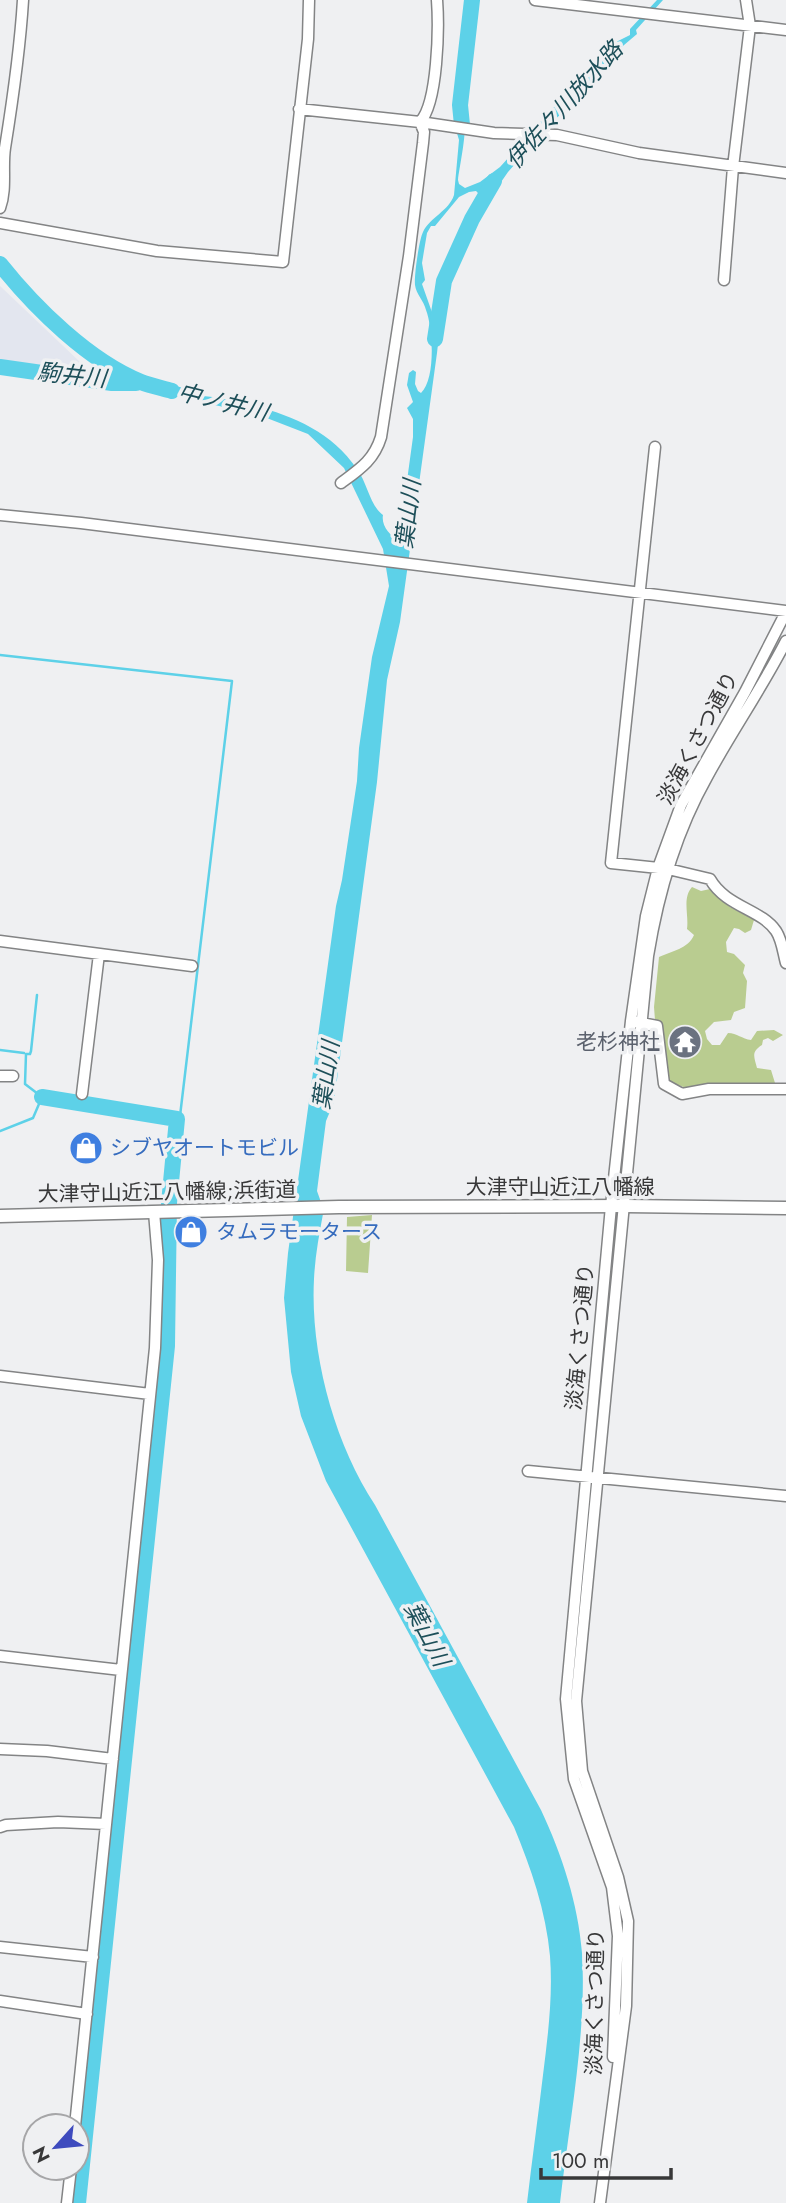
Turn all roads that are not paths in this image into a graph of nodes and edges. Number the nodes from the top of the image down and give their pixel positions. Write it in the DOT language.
graph roads {
  1 [pos="23,0"];
  2 [pos="309,0"];
  3 [pos="437,0"];
  4 [pos="535,0"];
  5 [pos="746,0"];
  6 [pos="750,26"];
  7 [pos="786,30"];
  8 [pos="299,109"];
  9 [pos="420,122"];
  10 [pos="733,167"];
  11 [pos="786,173"];
  12 [pos="0,208"];
  13 [pos="0,223"];
  14 [pos="724,280"];
  15 [pos="655,447"];
  16 [pos="341,483"];
  17 [pos="0,515"];
  18 [pos="639,592"];
  19 [pos="786,611"];
  20 [pos="786,642"];
  21 [pos="663,869"];
  22 [pos="0,941"];
  23 [pos="99,954"];
  24 [pos="786,963"];
  25 [pos="192,966"];
  26 [pos="636,1022"];
  27 [pos="0,1076"];
  28 [pos="13,1076"];
  29 [pos="786,1089"];
  30 [pos="82,1094"];
  31 [pos="611,1206"];
  32 [pos="625,1206"];
  33 [pos="335,1208"];
  34 [pos="786,1208"];
  35 [pos="164,1211"];
  36 [pos="0,1216"];
  37 [pos="0,1376"];
  38 [pos="150,1394"];
  39 [pos="528,1471"];
  40 [pos="591,1477"];
  41 [pos="786,1496"];
  42 [pos="0,1656"];
  43 [pos="121,1670"];
  44 [pos="0,1749"];
  45 [pos="113,1759"];
  46 [pos="106,1824"];
  47 [pos="0,1827"];
  48 [pos="0,1947"];
  49 [pos="93,1957"];
  50 [pos="0,2001"];
  51 [pos="87,2014"];
  52 [pos="76,2112"];
  53 [pos="69,2182"];
  54 [pos="67,2203"];
  55 [pos="600,2203"];
  1 -- 12 [label="street"];
  2 -- 8 [label="street"];
  3 -- 9 [label="street"];
  4 -- 6 [label="street"];
  5 -- 6 [label="street"];
  6 -- 7 [label="street"];
  6 -- 10 [label="street"];
  8 -- 9 [label="street"];
  8 -- 13 [label="street"];
  9 -- 10 [label="street"];
  9 -- 16 [label="street"];
  10 -- 11 [label="street"];
  10 -- 14 [label="street"];
  15 -- 18 [label="street"];
  17 -- 18 [label="street"];
  18 -- 19 [label="street"];
  18 -- 21 [label="street"];
  19 -- 21 [label="street, 淡海くさつ通り"];
  20 -- 21 [label="street, 淡海くさつ通り"];
  21 -- 24 [label="street"];
  21 -- 26 [label="street, 淡海くさつ通り"];
  22 -- 23 [label="street"];
  23 -- 25 [label="street"];
  23 -- 30 [label="street"];
  26 -- 29 [label="street"];
  26 -- 31 [label="street, 淡海くさつ通り"];
  26 -- 32 [label="street, 淡海くさつ通り"];
  27 -- 28 [label="street"];
  31 -- 32 [label="main road, 大津守山近江八幡線"];
  31 -- 33 [label="main road, 大津守山近江八幡線"];
  31 -- 40 [label="street, 淡海くさつ通り"];
  32 -- 34 [label="main road, 大津守山近江八幡線"];
  32 -- 40 [label="street, 淡海くさつ通り"];
  33 -- 35 [label="main road, 大津守山近江八幡線;浜街道"];
  35 -- 36 [label="main road, 大津守山近江八幡線;浜街道"];
  35 -- 38 [label="street"];
  37 -- 38 [label="street"];
  38 -- 43 [label="street"];
  39 -- 40 [label="street"];
  40 -- 41 [label="street"];
  40 -- 55 [label="street, 淡海くさつ通り"];
  42 -- 43 [label="street"];
  43 -- 45 [label="street"];
  44 -- 45 [label="street"];
  45 -- 46 [label="street"];
  46 -- 47 [label="street"];
  46 -- 49 [label="street"];
  48 -- 49 [label="street"];
  49 -- 51 [label="street"];
  50 -- 51 [label="street"];
  51 -- 52 [label="street"];
  53 -- 54 [label="street"];
}
